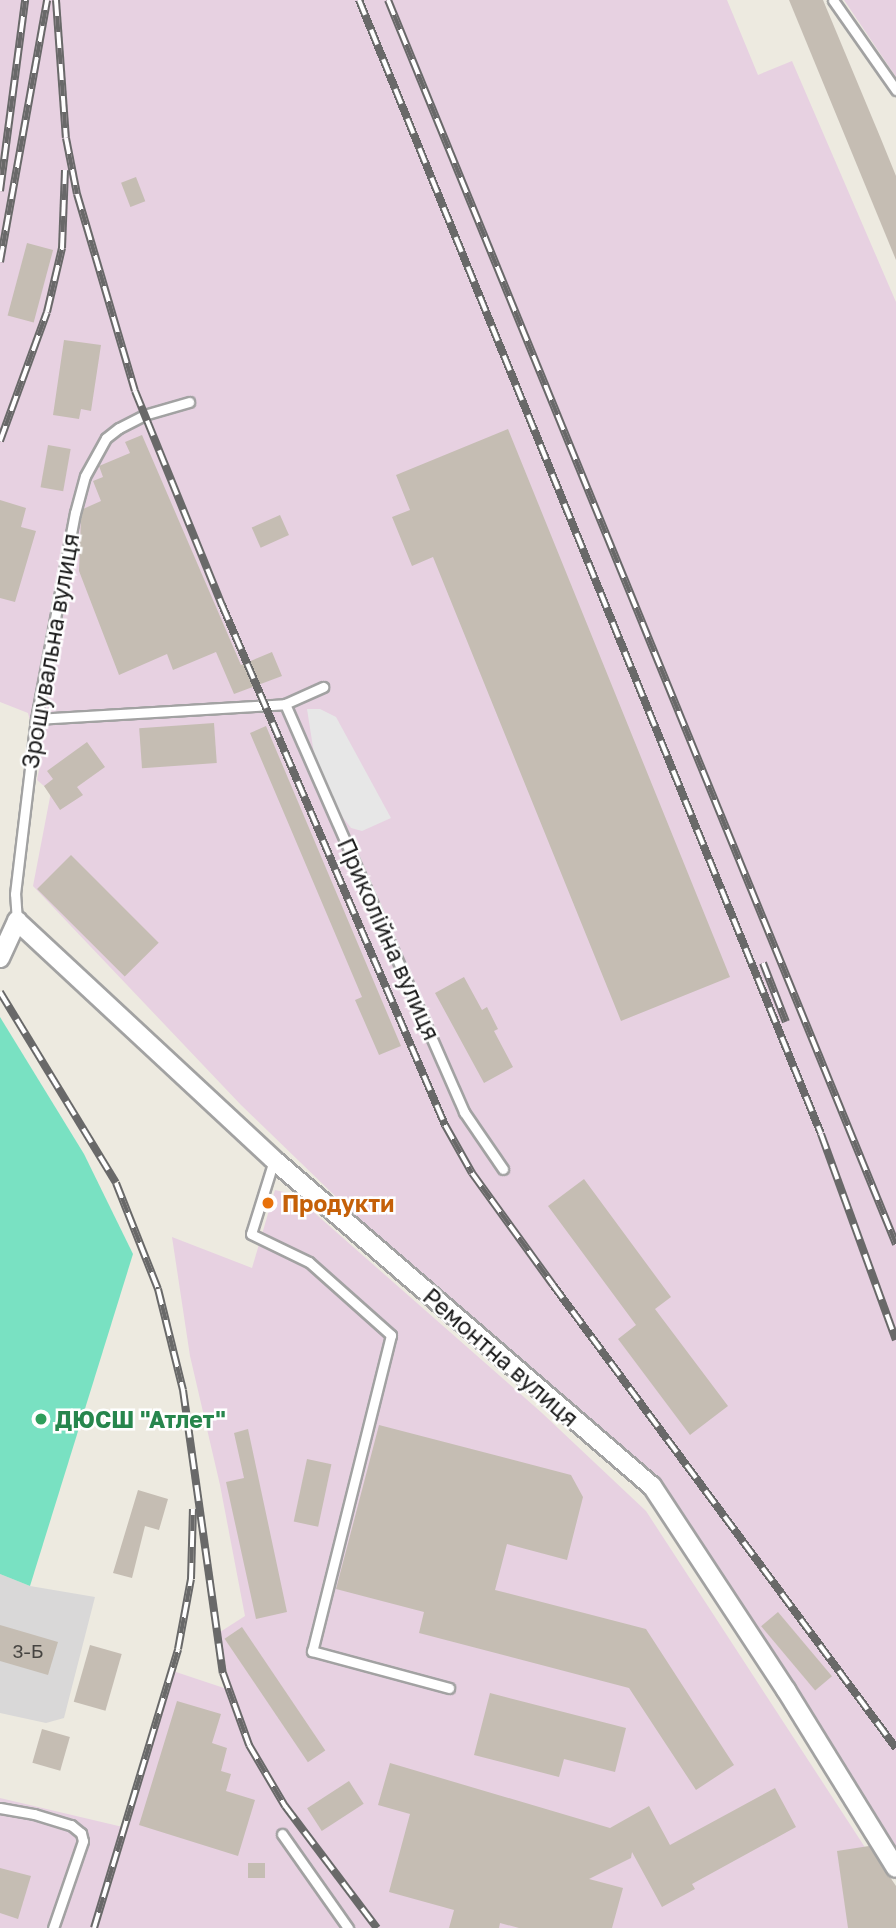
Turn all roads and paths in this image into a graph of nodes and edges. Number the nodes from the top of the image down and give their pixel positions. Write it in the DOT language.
graph roads {
  1 [pos="833,0"];
  2 [pos="896,90"];
  3 [pos="189,402"];
  4 [pos="323,687"];
  5 [pos="285,705"];
  6 [pos="36,719"];
  7 [pos="17,921"];
  8 [pos="0,958"];
  9 [pos="274,1160"];
  10 [pos="503,1169"];
  11 [pos="449,1688"];
  12 [pos="0,1808"];
  13 [pos="282,1834"];
  14 [pos="896,1868"];
  15 [pos="53,1928"];
  16 [pos="348,1928"];
  1 -- 2 [label="lane"];
  3 -- 6 [label="lane, Зрошувальна вулиця"];
  4 -- 5 [label="lane"];
  5 -- 6 [label="lane"];
  5 -- 10 [label="lane, Приколійна вулиця"];
  6 -- 7 [label="lane, Зрошувальна вулиця"];
  7 -- 8 [label="street, Зрошувальна вулиця"];
  7 -- 9 [label="street, Ремонтна вулиця"];
  9 -- 11 [label="lane"];
  9 -- 14 [label="street, Ремонтна вулиця"];
  12 -- 15 [label="lane"];
  13 -- 16 [label="lane"];
}
